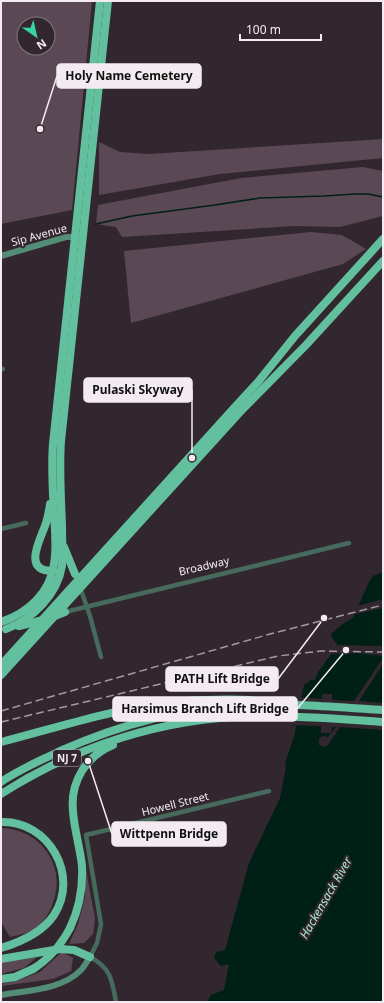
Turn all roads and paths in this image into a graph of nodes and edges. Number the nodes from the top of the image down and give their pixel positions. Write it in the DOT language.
graph roads {
  1 [pos="100,1"];
  2 [pos="108,1"];
  3 [pos="74,236"];
  4 [pos="83,237"];
  5 [pos="383,239"];
  6 [pos="1,256"];
  7 [pos="383,261"];
  8 [pos="52,484"];
  9 [pos="26,523"];
  10 [pos="1,529"];
  11 [pos="62,543"];
  12 [pos="349,543"];
  13 [pos="57,570"];
  14 [pos="76,574"];
  15 [pos="54,588"];
  16 [pos="87,606"];
  17 [pos="65,612"];
  18 [pos="3,627"];
  19 [pos="100,657"];
  20 [pos="1,665"];
  21 [pos="1,675"];
  22 [pos="299,705"];
  23 [pos="383,710"];
  24 [pos="383,722"];
  25 [pos="139,733"];
  26 [pos="1,742"];
  27 [pos="57,753"];
  28 [pos="1,782"];
  29 [pos="1,786"];
  30 [pos="269,791"];
  31 [pos="1,794"];
  32 [pos="1,822"];
  33 [pos="1,948"];
  34 [pos="90,957"];
  35 [pos="1,959"];
  36 [pos="1,979"];
  37 [pos="1,995"];
  38 [pos="116,1002"];
  1 -- 3 [label="highway"];
  2 -- 4 [label="highway"];
  3 -- 4 [label="street, Sip Avenue"];
  3 -- 6 [label="street, Sip Avenue"];
  3 -- 8 [label="highway"];
  4 -- 11 [label="highway"];
  5 -- 20 [label="highway, bridge"];
  7 -- 21 [label="highway, bridge"];
  8 -- 13 [label="highway"];
  8 -- 13 [label="highway"];
  9 -- 10 [label="street"];
  11 -- 13 [label="highway"];
  11 -- 14 [label="highway"];
  12 -- 16 [label="street, Broadway"];
  13 -- 14 [label="street"];
  13 -- 15 [label="highway"];
  13 -- 18 [label="highway"];
  14 -- 16 [label="street"];
  15 -- 17 [label="highway"];
  15 -- 18 [label="highway"];
  16 -- 17 [label="street, Broadway"];
  16 -- 19 [label="street"];
  17 -- 18 [label="highway"];
  22 -- 23 [label="highway, NJ 7"];
  22 -- 26 [label="highway"];
  22 -- 27 [label="highway, NJ 7"];
  24 -- 25 [label="highway, NJ 7"];
  25 -- 31 [label="highway, NJ 7"];
  25 -- 36 [label="highway, bridge"];
  27 -- 28 [label="highway"];
  27 -- 29 [label="highway, NJ 7"];
  30 -- 34 [label="street, Howell Street"];
  32 -- 33 [label="highway"];
  34 -- 35 [label="highway"];
  34 -- 37 [label="street"];
  34 -- 38 [label="street"];
}
